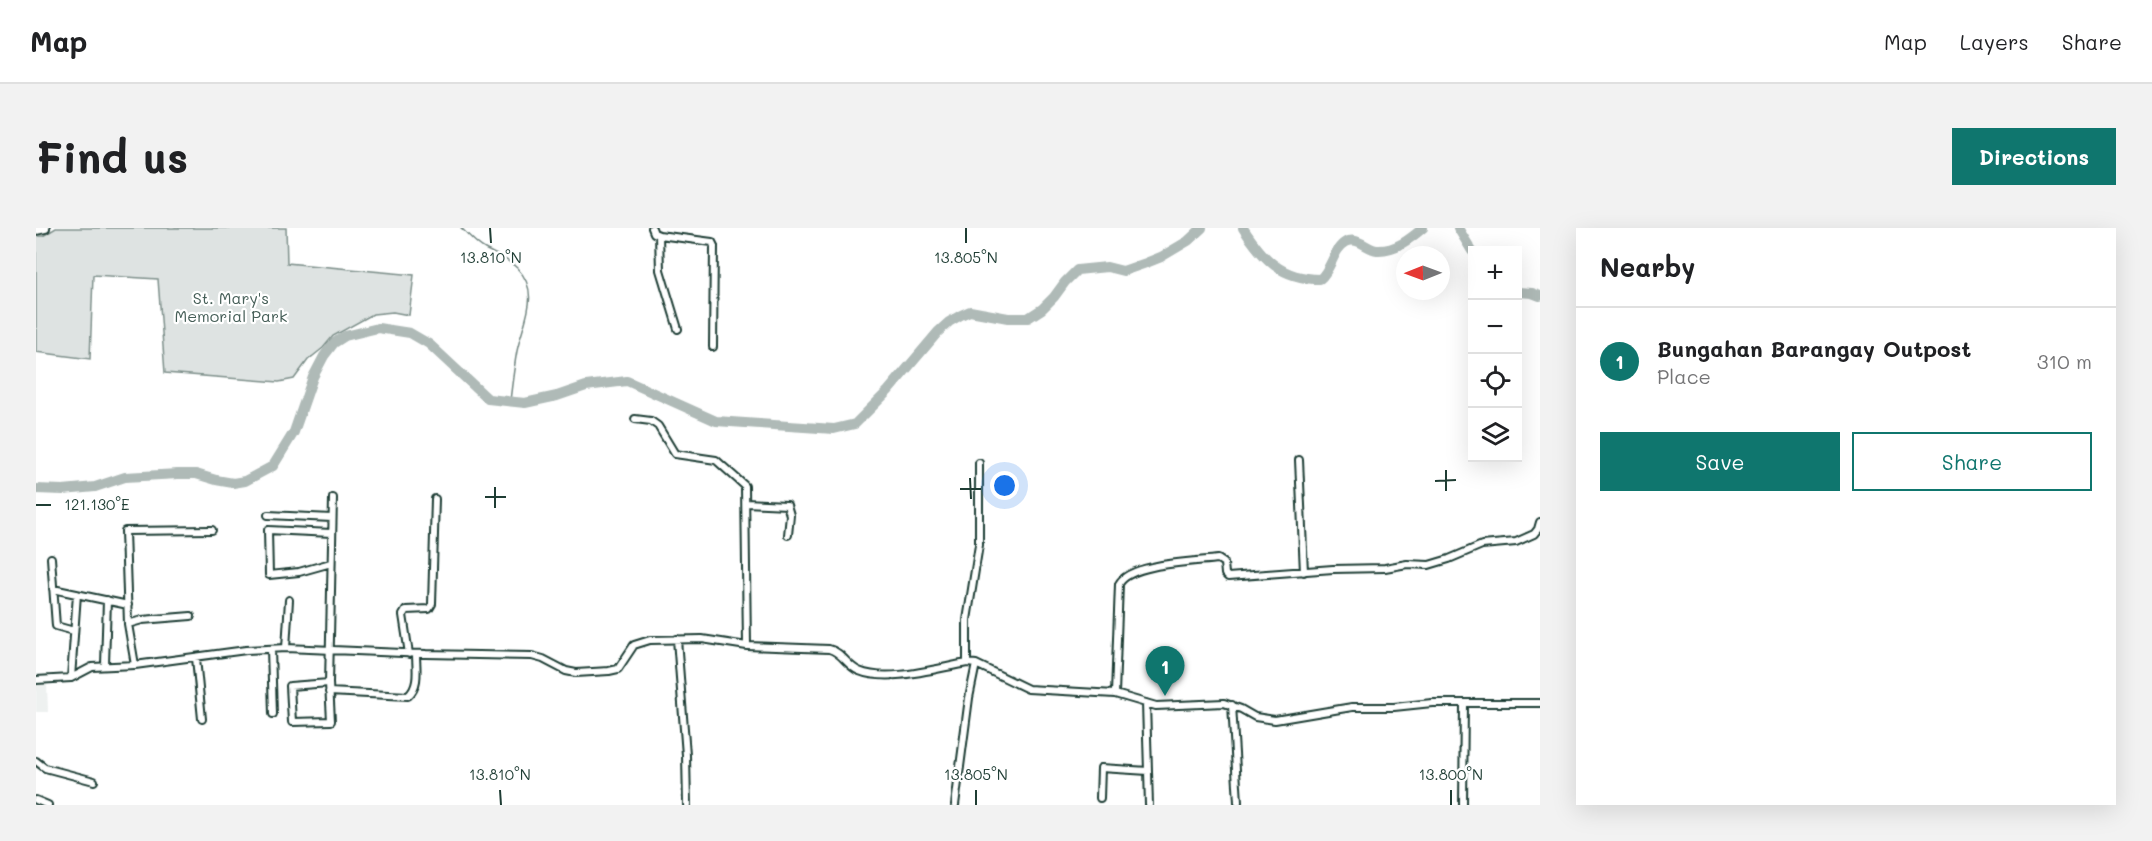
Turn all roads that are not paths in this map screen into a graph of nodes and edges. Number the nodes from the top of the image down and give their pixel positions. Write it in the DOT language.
graph roads {
  1 [pos="45,228"];
  2 [pos="652,228"];
  3 [pos="36,230"];
  4 [pos="658,234"];
  5 [pos="678,329"];
  6 [pos="713,347"];
  7 [pos="635,419"];
  8 [pos="1299,460"];
  9 [pos="979,463"];
  10 [pos="333,498"];
  11 [pos="435,498"];
  12 [pos="746,503"];
  13 [pos="268,515"];
  14 [pos="332,518"];
  15 [pos="1540,522"];
  16 [pos="212,530"];
  17 [pos="332,534"];
  18 [pos="788,535"];
  19 [pos="51,558"];
  20 [pos="331,563"];
  21 [pos="1304,572"];
  22 [pos="53,589"];
  23 [pos="77,594"];
  24 [pos="107,600"];
  25 [pos="289,600"];
  26 [pos="128,605"];
  27 [pos="191,616"];
  28 [pos="128,624"];
  29 [pos="74,631"];
  30 [pos="676,639"];
  31 [pos="747,646"];
  32 [pos="286,648"];
  33 [pos="271,649"];
  34 [pos="330,650"];
  35 [pos="413,654"];
  36 [pos="196,658"];
  37 [pos="967,663"];
  38 [pos="976,664"];
  39 [pos="105,665"];
  40 [pos="135,665"];
  41 [pos="71,678"];
  42 [pos="36,680"];
  43 [pos="328,683"];
  44 [pos="329,692"];
  45 [pos="1115,694"];
  46 [pos="1540,703"];
  47 [pos="1146,704"];
  48 [pos="1464,704"];
  49 [pos="1232,705"];
  50 [pos="273,714"];
  51 [pos="202,719"];
  52 [pos="36,761"];
  53 [pos="1148,771"];
  54 [pos="94,781"];
  55 [pos="1100,798"];
  56 [pos="36,800"];
  57 [pos="1238,802"];
  58 [pos="48,805"];
  59 [pos="687,805"];
  60 [pos="955,805"];
  61 [pos="1149,805"];
  62 [pos="1463,805"];
  1 -- 3 [label="main road"];
  2 -- 4 [label="street"];
  4 -- 5 [label="street"];
  4 -- 6 [label="street"];
  7 -- 12 [label="street"];
  8 -- 21 [label="street"];
  9 -- 37 [label="street"];
  10 -- 14 [label="street"];
  11 -- 35 [label="street"];
  12 -- 18 [label="street"];
  12 -- 31 [label="street"];
  13 -- 14 [label="street"];
  14 -- 17 [label="street"];
  15 -- 21 [label="street"];
  16 -- 26 [label="street"];
  17 -- 20 [label="street"];
  17 -- 20 [label="street"];
  19 -- 22 [label="street"];
  20 -- 34 [label="street"];
  21 -- 45 [label="street"];
  22 -- 23 [label="street"];
  22 -- 29 [label="street"];
  23 -- 24 [label="street"];
  23 -- 29 [label="street"];
  24 -- 26 [label="street"];
  24 -- 39 [label="street"];
  25 -- 32 [label="street"];
  26 -- 28 [label="street"];
  27 -- 28 [label="street"];
  28 -- 40 [label="street"];
  29 -- 41 [label="street"];
  30 -- 31 [label="street"];
  30 -- 35 [label="street"];
  30 -- 59 [label="street"];
  31 -- 37 [label="street"];
  32 -- 33 [label="street"];
  32 -- 34 [label="street"];
  33 -- 36 [label="street"];
  33 -- 50 [label="street"];
  34 -- 35 [label="street"];
  34 -- 43 [label="street"];
  35 -- 44 [label="street"];
  36 -- 40 [label="street"];
  36 -- 51 [label="street"];
  37 -- 38 [label="street"];
  38 -- 45 [label="street"];
  38 -- 60 [label="street"];
  39 -- 40 [label="street"];
  39 -- 41 [label="street"];
  41 -- 42 [label="street"];
  43 -- 44 [label="street"];
  43 -- 44 [label="street"];
  45 -- 47 [label="street"];
  46 -- 48 [label="street"];
  47 -- 49 [label="street"];
  47 -- 53 [label="street"];
  48 -- 49 [label="street"];
  48 -- 62 [label="street"];
  49 -- 57 [label="street"];
  52 -- 54 [label="street"];
  53 -- 55 [label="street"];
  53 -- 61 [label="street"];
  56 -- 58 [label="street"];
}
